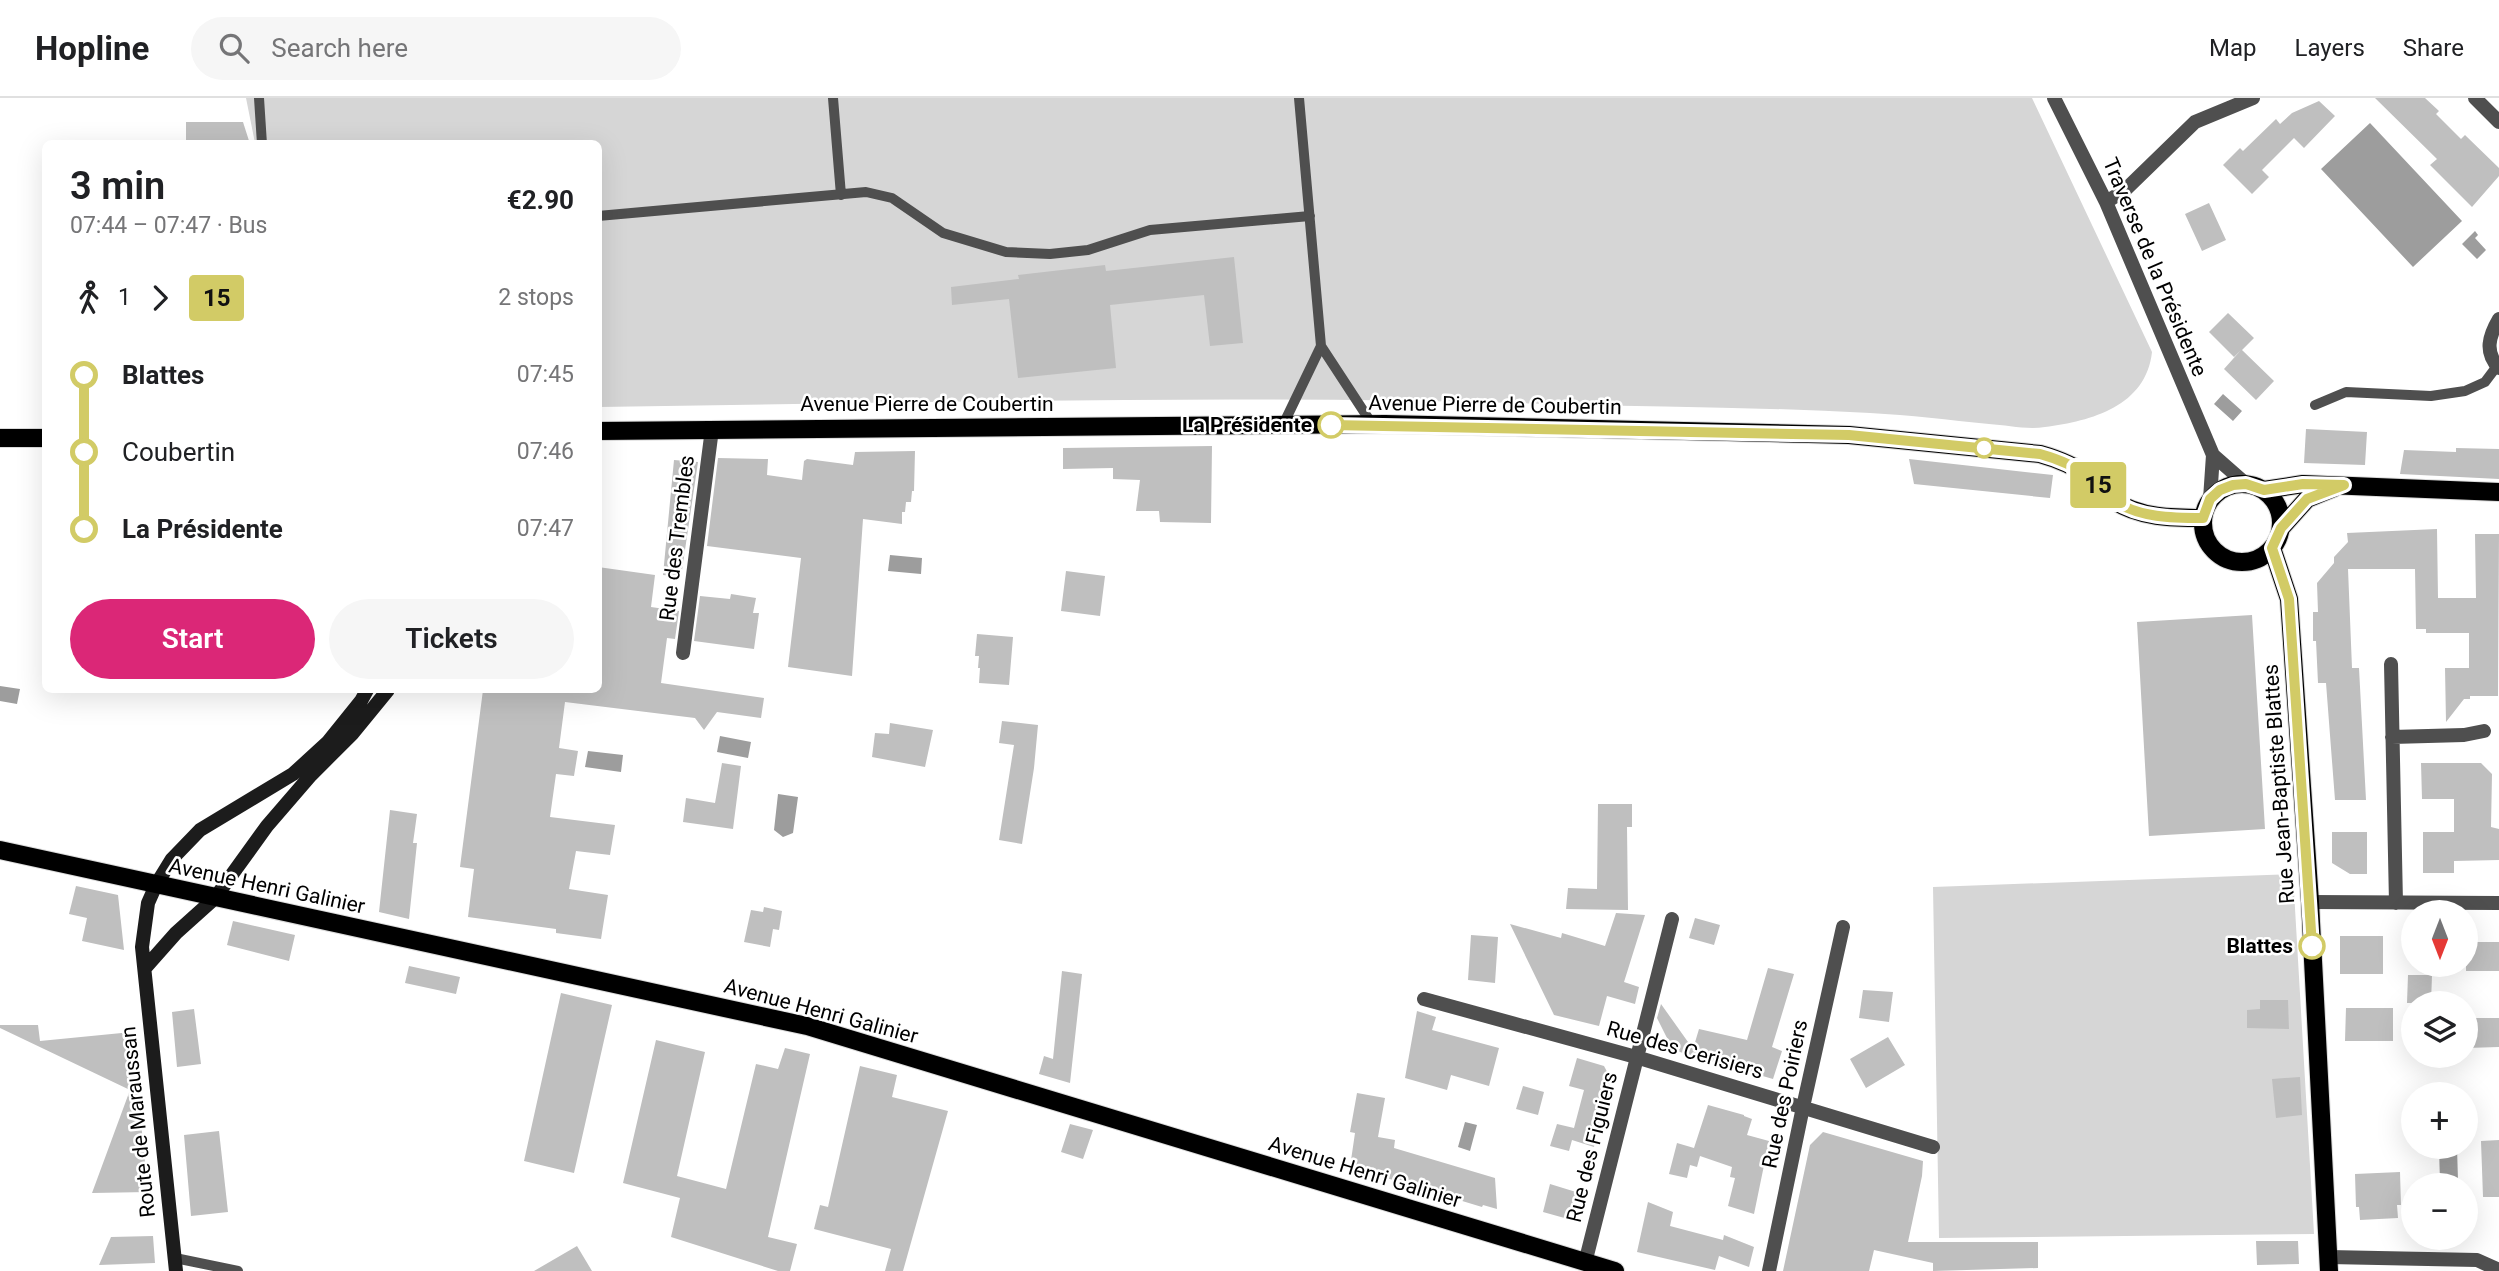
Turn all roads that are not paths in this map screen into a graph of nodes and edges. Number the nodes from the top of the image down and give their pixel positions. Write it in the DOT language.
graph roads {
  1 [pos="259,98"];
  2 [pos="833,98"];
  3 [pos="1299,98"];
  4 [pos="2054,98"];
  5 [pos="2253,98"];
  6 [pos="2475,98"];
  7 [pos="2499,122"];
  8 [pos="262,140"];
  9 [pos="841,195"];
  10 [pos="2106,202"];
  11 [pos="602,216"];
  12 [pos="1310,216"];
  13 [pos="2499,319"];
  14 [pos="1321,346"];
  15 [pos="2498,367"];
  16 [pos="2315,405"];
  17 [pos="1283,425"];
  18 [pos="1372,425"];
  19 [pos="712,429"];
  20 [pos="602,431"];
  21 [pos="42,438"];
  22 [pos="0,439"];
  23 [pos="2213,455"];
  24 [pos="2246,484"];
  25 [pos="2344,485"];
  26 [pos="2264,490"];
  27 [pos="2499,492"];
  28 [pos="2210,499"];
  29 [pos="2203,518"];
  30 [pos="2281,528"];
  31 [pos="2272,548"];
  32 [pos="683,653"];
  33 [pos="2390,664"];
  34 [pos="365,693"];
  35 [pos="386,693"];
  36 [pos="2484,731"];
  37 [pos="2392,737"];
  38 [pos="0,850"];
  39 [pos="156,885"];
  40 [pos="215,898"];
  41 [pos="2310,902"];
  42 [pos="2396,903"];
  43 [pos="2499,903"];
  44 [pos="1672,919"];
  45 [pos="1843,927"];
  46 [pos="145,968"];
  47 [pos="1424,999"];
  48 [pos="1636,1057"];
  49 [pos="1803,1107"];
  50 [pos="1933,1147"];
  51 [pos="1585,1263"];
  52 [pos="175,1264"];
  53 [pos="2329,1264"];
  54 [pos="2499,1270"];
  55 [pos="238,1271"];
  56 [pos="1615,1271"];
  57 [pos="1769,1271"];
  1 -- 8 [label="lane"];
  2 -- 9 [label="lane"];
  3 -- 12 [label="lane"];
  4 -- 10 [label="street, Traverse de la Présidente"];
  5 -- 10 [label="street"];
  6 -- 7 [label="street"];
  9 -- 11 [label="lane"];
  9 -- 12 [label="lane"];
  10 -- 23 [label="street, Traverse de la Présidente"];
  12 -- 14 [label="lane"];
  13 -- 15 [label="street"];
  14 -- 17 [label="lane"];
  14 -- 18 [label="lane"];
  15 -- 16 [label="lane"];
  17 -- 18 [label="main road, Avenue Pierre de Coubertin"];
  17 -- 19 [label="main road, Avenue Pierre de Coubertin"];
  18 -- 29 [label="main road, Avenue Pierre de Coubertin"];
  19 -- 20 [label="main road, Avenue Pierre de Coubertin"];
  19 -- 32 [label="street, Rue des Trembles"];
  21 -- 22 [label="main road"];
  23 -- 24 [label="street, Traverse de la Présidente"];
  23 -- 28 [label="street, Traverse de la Présidente"];
  24 -- 26 [label="main road"];
  24 -- 28 [label="main road"];
  25 -- 26 [label="main road"];
  25 -- 27 [label="main road"];
  25 -- 30 [label="main road"];
  26 -- 30 [label="main road"];
  28 -- 29 [label="main road"];
  29 -- 31 [label="main road"];
  30 -- 31 [label="main road"];
  31 -- 41 [label="main road, Rue Jean-Baptiste Blattes"];
  33 -- 37 [label="street"];
  34 -- 39 [label="main road, Route de Maraussan"];
  35 -- 40 [label="main road"];
  36 -- 37 [label="street"];
  37 -- 42 [label="street"];
  38 -- 39 [label="main road, Avenue Henri Galinier"];
  39 -- 40 [label="main road, Avenue Henri Galinier"];
  39 -- 46 [label="main road, Route de Maraussan"];
  40 -- 46 [label="main road"];
  40 -- 51 [label="main road, Avenue Henri Galinier"];
  41 -- 42 [label="street"];
  41 -- 53 [label="main road, Rue Jean-Baptiste Blattes"];
  42 -- 43 [label="street"];
  44 -- 48 [label="street, Rue des Figuiers"];
  45 -- 49 [label="street, Rue des Poiriers"];
  46 -- 52 [label="main road, Route de Maraussan"];
  47 -- 48 [label="street, Rue des Cerisiers"];
  48 -- 49 [label="street, Rue des Cerisiers"];
  48 -- 51 [label="street, Rue des Figuiers"];
  49 -- 50 [label="street, Rue des Cerisiers"];
  49 -- 57 [label="street, Rue des Poiriers"];
  51 -- 56 [label="main road, Avenue Henri Galinier"];
  52 -- 55 [label="lane"];
  53 -- 54 [label="street"];
}
